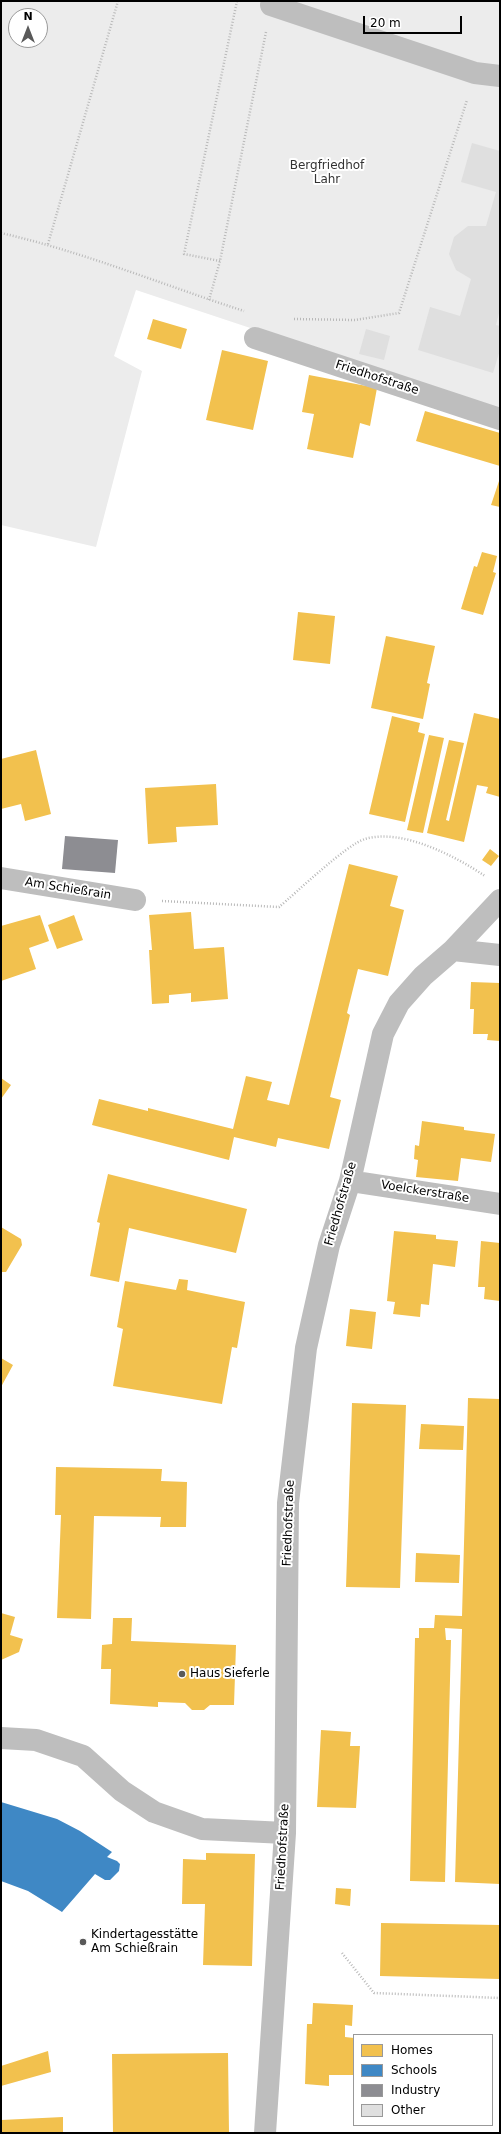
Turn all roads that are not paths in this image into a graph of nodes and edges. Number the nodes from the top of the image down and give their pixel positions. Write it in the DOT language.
graph roads {
  1 [pos="271,4"];
  2 [pos="500,76"];
  3 [pos="255,338"];
  4 [pos="500,418"];
  5 [pos="1,878"];
  6 [pos="135,900"];
  7 [pos="500,900"];
  8 [pos="453,950"];
  9 [pos="500,955"];
  10 [pos="350,1181"];
  11 [pos="500,1204"];
  12 [pos="1,1738"];
  13 [pos="285,1832"];
  14 [pos="265,2133"];
  1 -- 2 [label="street"];
  3 -- 4 [label="street, Friedhofstraße"];
  5 -- 6 [label="street, Am Schießrain"];
  7 -- 8 [label="street, Friedhofstraße"];
  8 -- 9 [label="street"];
  8 -- 10 [label="street, Friedhofstraße"];
  10 -- 11 [label="street, Voelckerstraße"];
  10 -- 13 [label="street, Friedhofstraße"];
  12 -- 13 [label="street"];
  13 -- 14 [label="street, Friedhofstraße"];
}
